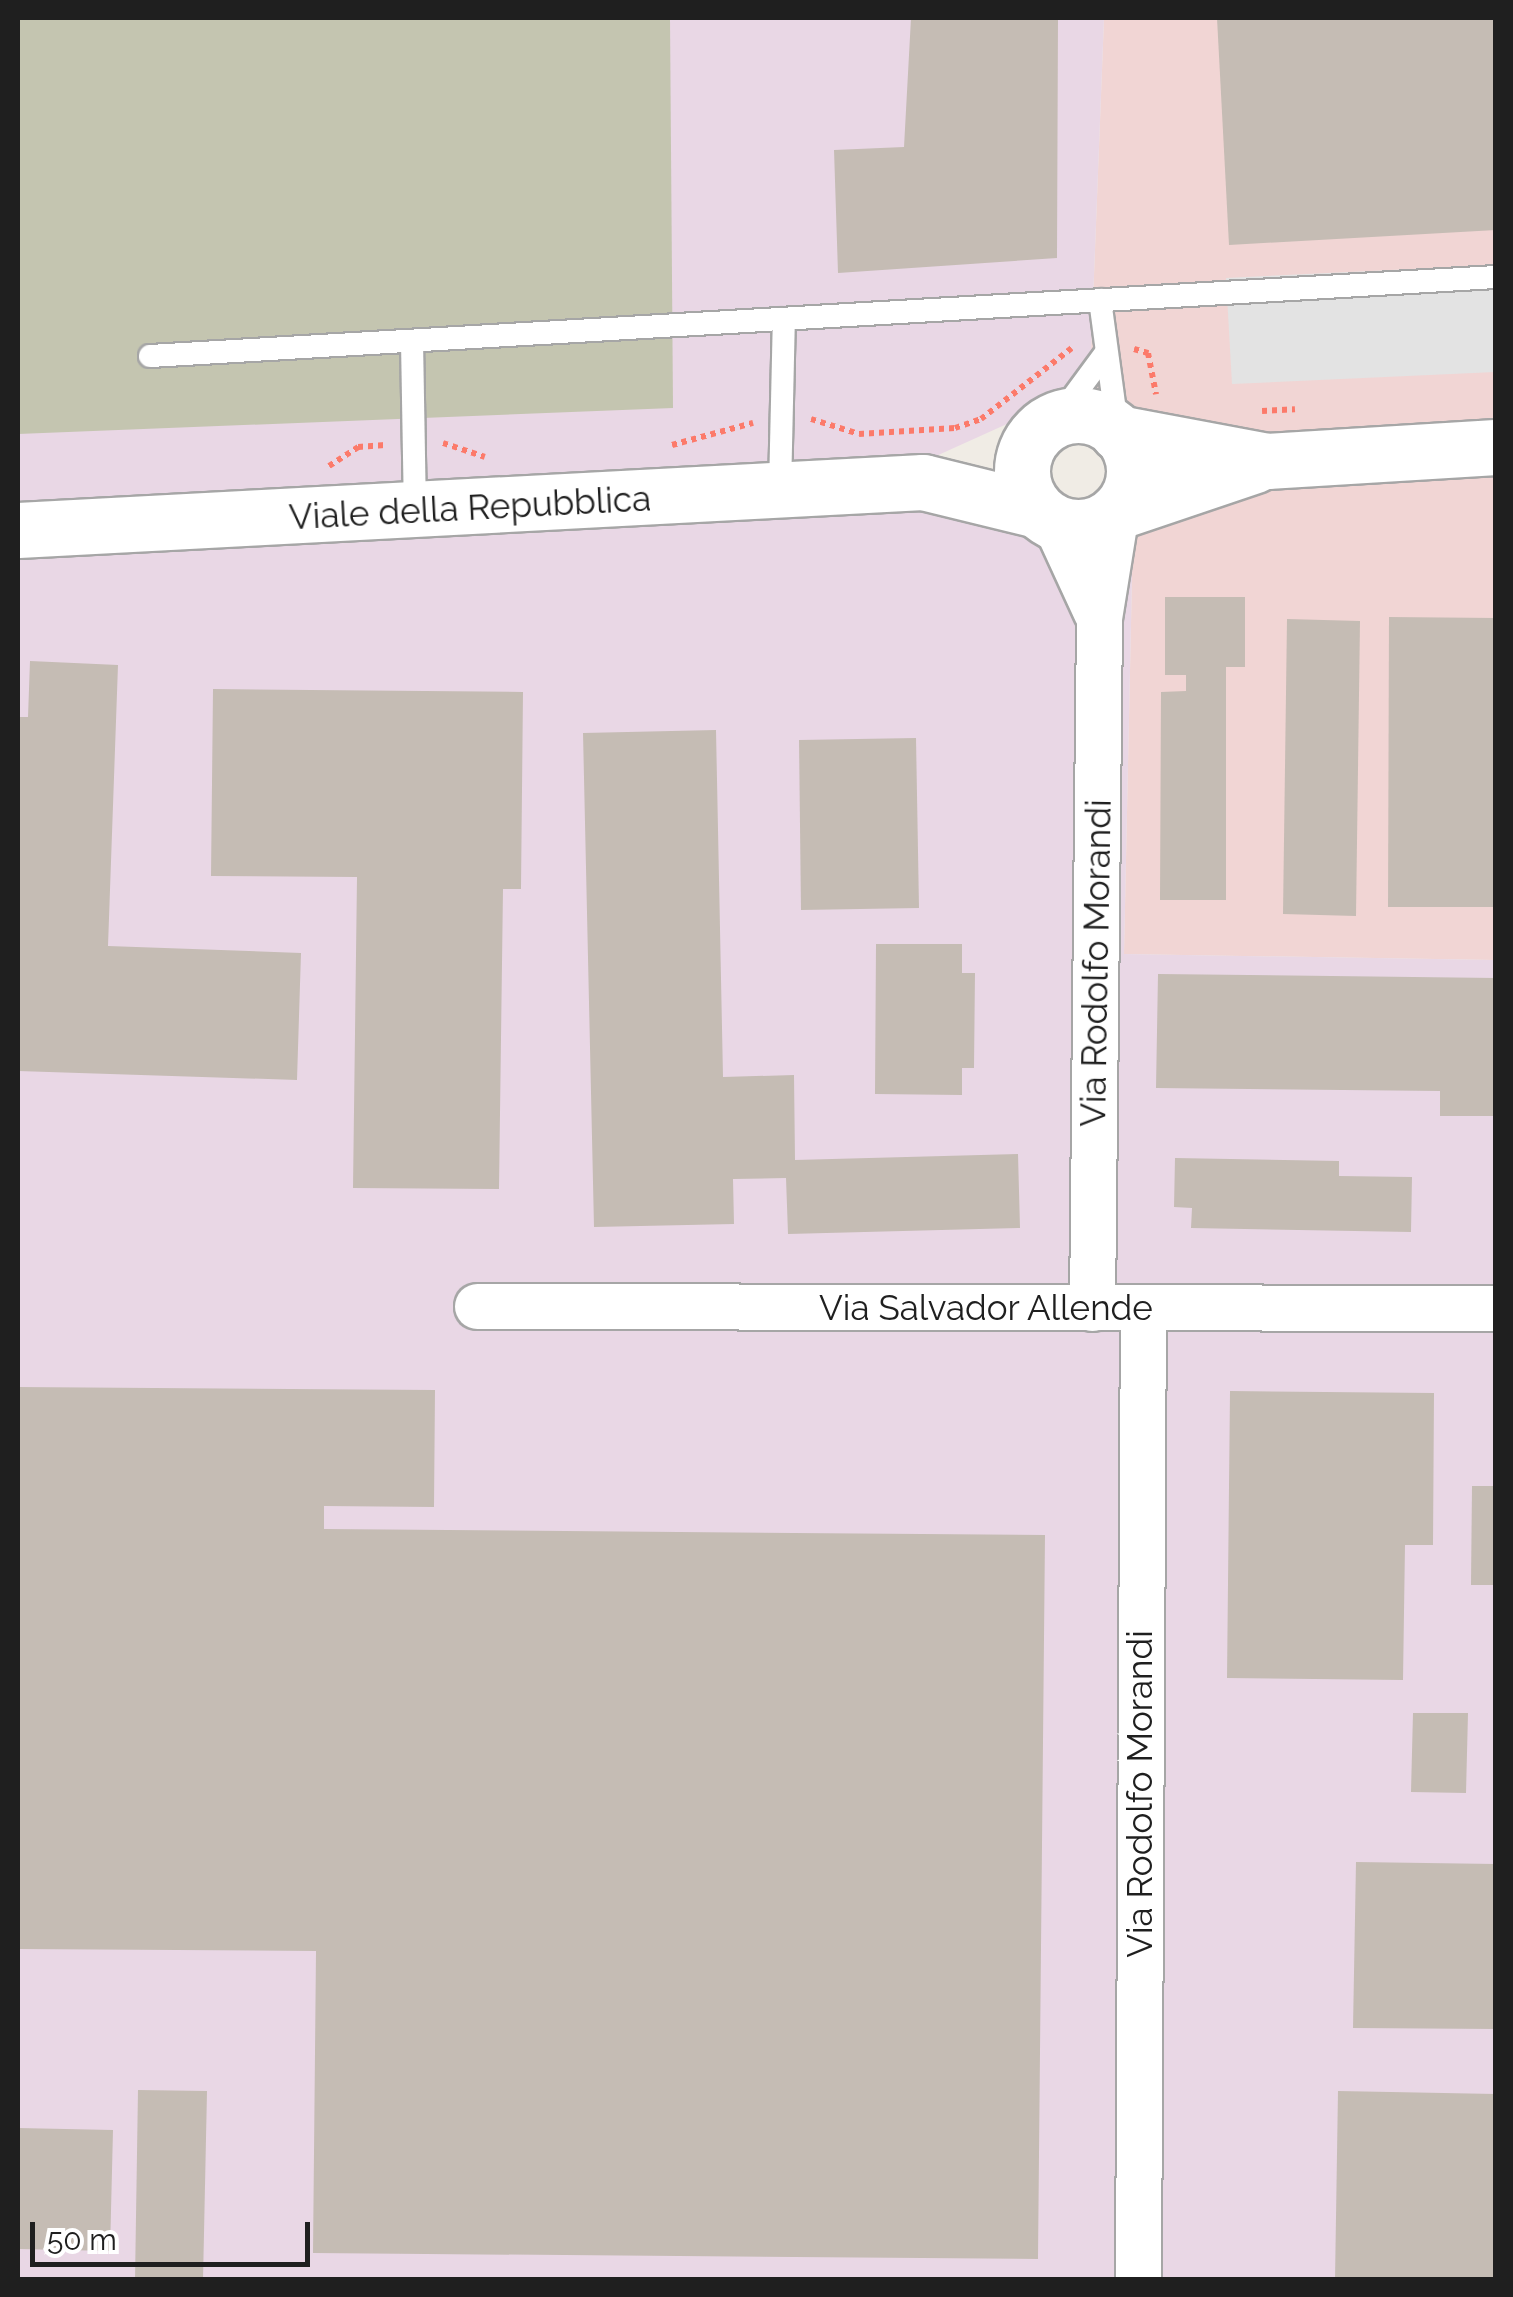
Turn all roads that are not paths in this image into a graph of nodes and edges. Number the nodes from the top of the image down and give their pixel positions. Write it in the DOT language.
graph roads {
  1 [pos="1496,276"];
  2 [pos="1100,300"];
  3 [pos="784,318"];
  4 [pos="412,341"];
  5 [pos="1105,354"];
  6 [pos="150,356"];
  7 [pos="1048,425"];
  8 [pos="1118,433"];
  9 [pos="1496,447"];
  10 [pos="1267,461"];
  11 [pos="923,482"];
  12 [pos="780,491"];
  13 [pos="1116,512"];
  14 [pos="415,513"];
  15 [pos="1046,516"];
  16 [pos="18,530"];
  17 [pos="1099,618"];
  18 [pos="478,1306"];
  19 [pos="1092,1308"];
  20 [pos="1143,1308"];
  21 [pos="1496,1308"];
  22 [pos="1138,2280"];
  1 -- 2 [label="lane"];
  2 -- 3 [label="lane"];
  2 -- 5 [label="lane"];
  3 -- 4 [label="lane"];
  3 -- 12 [label="lane"];
  4 -- 6 [label="lane"];
  4 -- 14 [label="lane"];
  5 -- 7 [label="lane"];
  5 -- 8 [label="lane"];
  7 -- 8 [label="street, Viale della Repubblica"];
  7 -- 11 [label="street, Viale della Repubblica"];
  7 -- 15 [label="street"];
  8 -- 10 [label="street, Viale della Repubblica"];
  8 -- 13 [label="street"];
  9 -- 10 [label="street, Viale della Repubblica"];
  10 -- 13 [label="street, Viale della Repubblica"];
  11 -- 12 [label="street, Viale della Repubblica"];
  11 -- 15 [label="street, Viale della Repubblica"];
  12 -- 14 [label="street, Viale della Repubblica"];
  13 -- 15 [label="street, Viale della Repubblica"];
  13 -- 17 [label="street, Via Rodolfo Morandi"];
  14 -- 16 [label="street, Viale della Repubblica"];
  15 -- 17 [label="street, Via Rodolfo Morandi"];
  17 -- 19 [label="street, Via Rodolfo Morandi"];
  18 -- 19 [label="street, Via Salvador Allende"];
  19 -- 20 [label="street, Via Salvador Allende"];
  20 -- 21 [label="street, Via Salvador Allende"];
  20 -- 22 [label="street, Via Rodolfo Morandi"];
}
